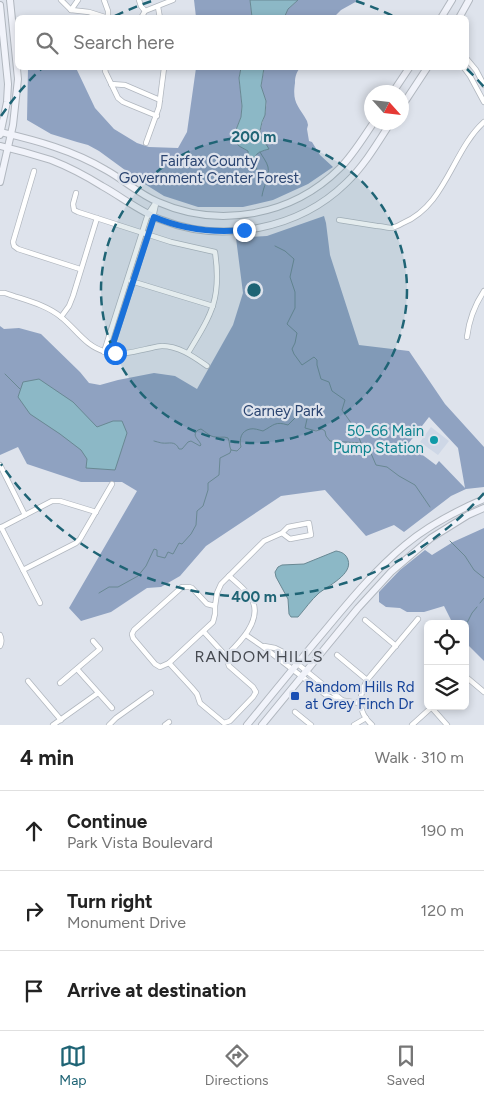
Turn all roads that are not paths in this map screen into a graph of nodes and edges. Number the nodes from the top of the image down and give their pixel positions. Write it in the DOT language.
graph roads {
  1 [pos="10,0"];
  2 [pos="61,0"];
  3 [pos="78,0"];
  4 [pos="104,0"];
  5 [pos="139,0"];
  6 [pos="173,0"];
  7 [pos="452,0"];
  8 [pos="470,0"];
  9 [pos="0,5"];
  10 [pos="158,6"];
  11 [pos="71,10"];
  12 [pos="145,11"];
  13 [pos="98,15"];
  14 [pos="108,15"];
  15 [pos="143,15"];
  16 [pos="160,15"];
  17 [pos="443,15"];
  18 [pos="461,15"];
  19 [pos="15,49"];
  20 [pos="469,62"];
  21 [pos="17,70"];
  22 [pos="106,70"];
  23 [pos="164,70"];
  24 [pos="408,70"];
  25 [pos="426,70"];
  26 [pos="466,70"];
  27 [pos="111,84"];
  28 [pos="398,85"];
  29 [pos="484,85"];
  30 [pos="409,95"];
  31 [pos="160,100"];
  32 [pos="484,102"];
  33 [pos="157,116"];
  34 [pos="484,122"];
  35 [pos="369,130"];
  36 [pos="386,130"];
  37 [pos="0,133"];
  38 [pos="10,134"];
  39 [pos="146,143"];
  40 [pos="0,146"];
  41 [pos="8,148"];
  42 [pos="34,170"];
  43 [pos="0,182"];
  44 [pos="76,193"];
  45 [pos="156,202"];
  46 [pos="151,215"];
  47 [pos="97,218"];
  48 [pos="338,220"];
  49 [pos="142,232"];
  50 [pos="148,234"];
  51 [pos="80,269"];
  52 [pos="130,280"];
  53 [pos="484,291"];
  54 [pos="0,293"];
  55 [pos="213,306"];
  56 [pos="61,317"];
  57 [pos="467,337"];
  58 [pos="107,352"];
  59 [pos="188,353"];
  60 [pos="207,366"];
  61 [pos="0,465"];
  62 [pos="2,475"];
  63 [pos="112,484"];
  64 [pos="484,499"];
  65 [pos="484,508"];
  66 [pos="96,512"];
  67 [pos="25,515"];
  68 [pos="0,527"];
  69 [pos="282,533"];
  70 [pos="23,570"];
  71 [pos="230,576"];
  72 [pos="40,604"];
  73 [pos="215,606"];
  74 [pos="418,619"];
  75 [pos="365,620"];
  76 [pos="204,632"];
  77 [pos="0,635"];
  78 [pos="246,635"];
  79 [pos="93,642"];
  80 [pos="0,646"];
  81 [pos="262,646"];
  82 [pos="396,646"];
  83 [pos="337,655"];
  84 [pos="226,656"];
  85 [pos="169,663"];
  86 [pos="298,663"];
  87 [pos="77,669"];
  88 [pos="293,669"];
  89 [pos="307,670"];
  90 [pos="302,677"];
  91 [pos="469,679"];
  92 [pos="367,680"];
  93 [pos="28,681"];
  94 [pos="60,683"];
  95 [pos="484,692"];
  96 [pos="98,693"];
  97 [pos="151,693"];
  98 [pos="342,700"];
  99 [pos="360,703"];
  100 [pos="112,708"];
  101 [pos="430,710"];
  102 [pos="435,710"];
  103 [pos="295,712"];
  104 [pos="366,718"];
  105 [pos="61,720"];
  106 [pos="53,725"];
  107 [pos="109,725"];
  108 [pos="247,725"];
  109 [pos="262,725"];
  110 [pos="311,725"];
  111 [pos="354,725"];
  112 [pos="372,725"];
  113 [pos="412,725"];
  114 [pos="447,725"];
  1 -- 19 [label="main road"];
  2 -- 11 [label="street"];
  3 -- 11 [label="street"];
  4 -- 14 [label="street"];
  5 -- 12 [label="street"];
  6 -- 10 [label="street"];
  7 -- 17 [label="main road"];
  8 -- 18 [label="main road"];
  9 -- 37 [label="main road"];
  10 -- 12 [label="street"];
  10 -- 16 [label="street"];
  11 -- 13 [label="street"];
  12 -- 15 [label="street"];
  20 -- 29 [label="street"];
  21 -- 38 [label="main road"];
  22 -- 27 [label="street"];
  23 -- 31 [label="street"];
  24 -- 28 [label="main road"];
  25 -- 30 [label="main road"];
  26 -- 32 [label="street"];
  27 -- 31 [label="street"];
  27 -- 33 [label="street"];
  31 -- 33 [label="street"];
  33 -- 39 [label="street"];
  34 -- 48 [label="street"];
  35 -- 45 [label="main road"];
  36 -- 46 [label="main road"];
  37 -- 38 [label="main road"];
  38 -- 41 [label="main road"];
  38 -- 45 [label="main road"];
  40 -- 41 [label="main road"];
  41 -- 43 [label="main road"];
  41 -- 46 [label="main road"];
  42 -- 51 [label="street"];
  44 -- 47 [label="street"];
  45 -- 46 [label="street"];
  46 -- 49 [label="street"];
  46 -- 50 [label="street"];
  47 -- 49 [label="street"];
  47 -- 51 [label="street"];
  49 -- 50 [label="street"];
  49 -- 52 [label="street"];
  50 -- 52 [label="street"];
  50 -- 55 [label="street"];
  51 -- 56 [label="street"];
  52 -- 55 [label="street"];
  52 -- 58 [label="street"];
  53 -- 57 [label="street"];
  54 -- 56 [label="street"];
  55 -- 59 [label="street"];
  56 -- 58 [label="street"];
  58 -- 59 [label="street"];
  59 -- 60 [label="street"];
  61 -- 62 [label="street"];
  62 -- 67 [label="street"];
  63 -- 66 [label="street"];
  64 -- 86 [label="main road"];
  65 -- 89 [label="main road"];
  66 -- 67 [label="street"];
  66 -- 70 [label="street"];
  67 -- 68 [label="street"];
  68 -- 70 [label="street"];
  69 -- 69 [label="street"];
  69 -- 71 [label="street"];
  70 -- 72 [label="street"];
  71 -- 73 [label="street"];
  71 -- 78 [label="street"];
  73 -- 76 [label="street"];
  73 -- 85 [label="street"];
  74 -- 82 [label="street"];
  75 -- 82 [label="street"];
  76 -- 84 [label="street"];
  76 -- 85 [label="street"];
  77 -- 80 [label="street"];
  78 -- 81 [label="street"];
  78 -- 84 [label="street"];
  79 -- 87 [label="street"];
  81 -- 86 [label="street"];
  81 -- 88 [label="street"];
  82 -- 92 [label="street"];
  83 -- 92 [label="street"];
  84 -- 85 [label="street"];
  86 -- 88 [label="main road"];
  86 -- 89 [label="street"];
  87 -- 94 [label="street"];
  87 -- 96 [label="street"];
  88 -- 90 [label="street"];
  88 -- 108 [label="main road"];
  89 -- 90 [label="main road"];
  89 -- 98 [label="street"];
  90 -- 98 [label="street"];
  90 -- 109 [label="main road"];
  91 -- 95 [label="street"];
  92 -- 99 [label="street"];
  93 -- 105 [label="street"];
  96 -- 100 [label="street"];
  96 -- 105 [label="street"];
  97 -- 107 [label="street"];
  98 -- 99 [label="street"];
  99 -- 104 [label="street"];
  101 -- 113 [label="street"];
  102 -- 114 [label="street"];
  103 -- 110 [label="street"];
  104 -- 111 [label="street"];
  104 -- 112 [label="street"];
  105 -- 106 [label="street"];
}
